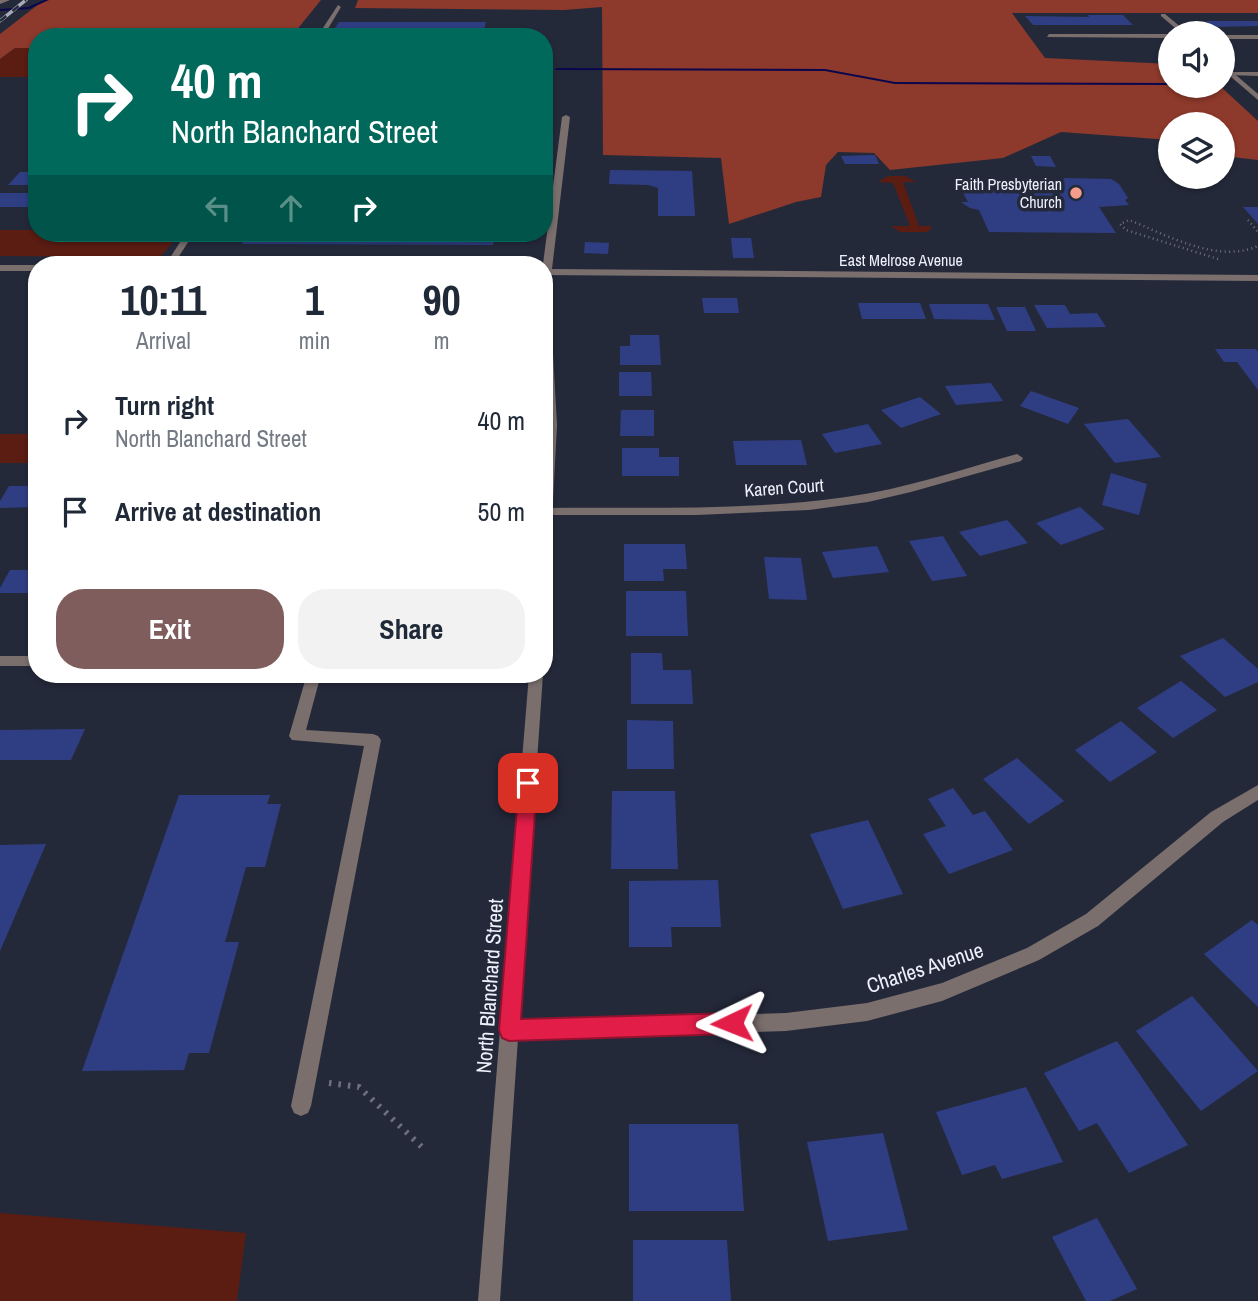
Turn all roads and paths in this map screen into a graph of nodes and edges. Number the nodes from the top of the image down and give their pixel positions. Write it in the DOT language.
graph roads {
  1 [pos="7,0"];
  2 [pos="0,2"];
  3 [pos="338,8"];
  4 [pos="1163,15"];
  5 [pos="1170,21"];
  6 [pos="326,28"];
  7 [pos="1049,36"];
  8 [pos="1158,36"];
  9 [pos="1235,37"];
  10 [pos="1258,37"];
  11 [pos="1235,74"];
  12 [pos="1258,74"];
  13 [pos="1235,77"];
  14 [pos="1258,97"];
  15 [pos="566,117"];
  16 [pos="553,218"];
  17 [pos="1248,220"];
  18 [pos="1258,232"];
  19 [pos="1258,246"];
  20 [pos="1229,260"];
  21 [pos="0,268"];
  22 [pos="28,268"];
  23 [pos="553,272"];
  24 [pos="1258,278"];
  25 [pos="1017,458"];
  26 [pos="553,512"];
  27 [pos="0,661"];
  28 [pos="28,661"];
  29 [pos="312,683"];
  30 [pos="535,683"];
  31 [pos="1258,792"];
  32 [pos="509,1030"];
  33 [pos="306,1081"];
  34 [pos="301,1106"];
  35 [pos="425,1150"];
  36 [pos="489,1301"];
  1 -- 2 [label="street"];
  3 -- 6 [label="street"];
  4 -- 5 [label="street"];
  7 -- 8 [label="street"];
  9 -- 10 [label="street"];
  11 -- 12 [label="street"];
  13 -- 14 [label="street"];
  15 -- 16 [label="street"];
  17 -- 18 [label="path"];
  19 -- 20 [label="path"];
  21 -- 22 [label="street"];
  23 -- 24 [label="street, East Melrose Avenue"];
  25 -- 26 [label="street, Karen Court"];
  27 -- 28 [label="street"];
  29 -- 33 [label="street"];
  30 -- 32 [label="street, North Blanchard Street"];
  31 -- 32 [label="street, Charles Avenue"];
  32 -- 36 [label="street, North Blanchard Street"];
  33 -- 34 [label="street"];
  33 -- 35 [label="path"];
}
